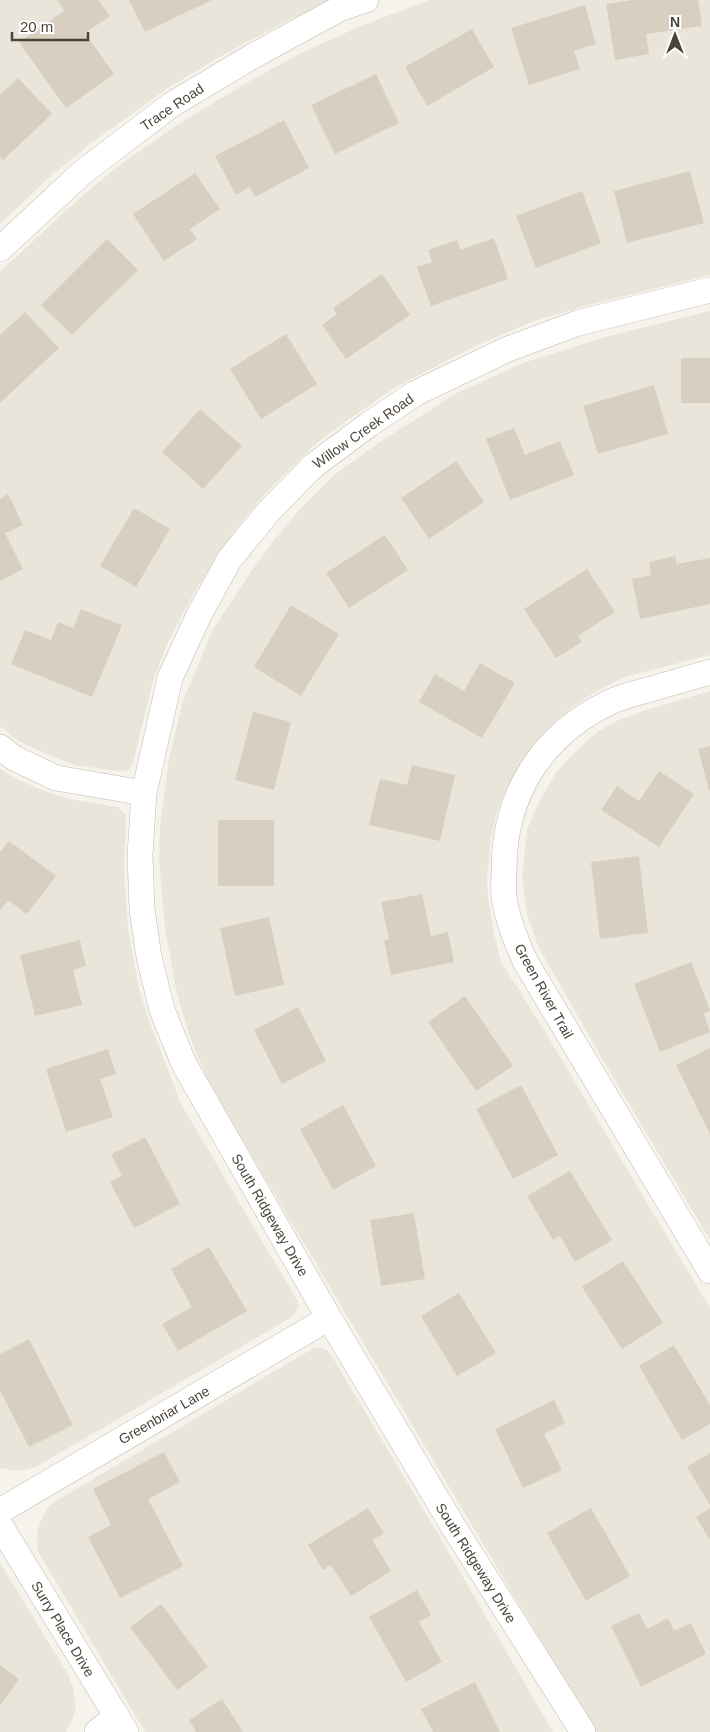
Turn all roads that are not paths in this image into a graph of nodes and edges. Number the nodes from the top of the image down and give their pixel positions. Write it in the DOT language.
graph roads {
  1 [pos="366,0"];
  2 [pos="0,249"];
  3 [pos="710,290"];
  4 [pos="710,672"];
  5 [pos="0,747"];
  6 [pos="144,793"];
  7 [pos="710,1271"];
  8 [pos="329,1318"];
  9 [pos="0,1511"];
  10 [pos="0,1525"];
  11 [pos="121,1724"];
  12 [pos="97,1732"];
  13 [pos="583,1732"];
  1 -- 2 [label="street, Trace Road"];
  3 -- 6 [label="street, Willow Creek Road"];
  4 -- 7 [label="street, Green River Trail"];
  5 -- 6 [label="street"];
  6 -- 8 [label="street, South Ridgeway Drive"];
  8 -- 9 [label="street, Greenbriar Lane"];
  8 -- 13 [label="street, South Ridgeway Drive"];
  10 -- 11 [label="street, Surry Place Drive"];
  11 -- 12 [label="street"];
}
